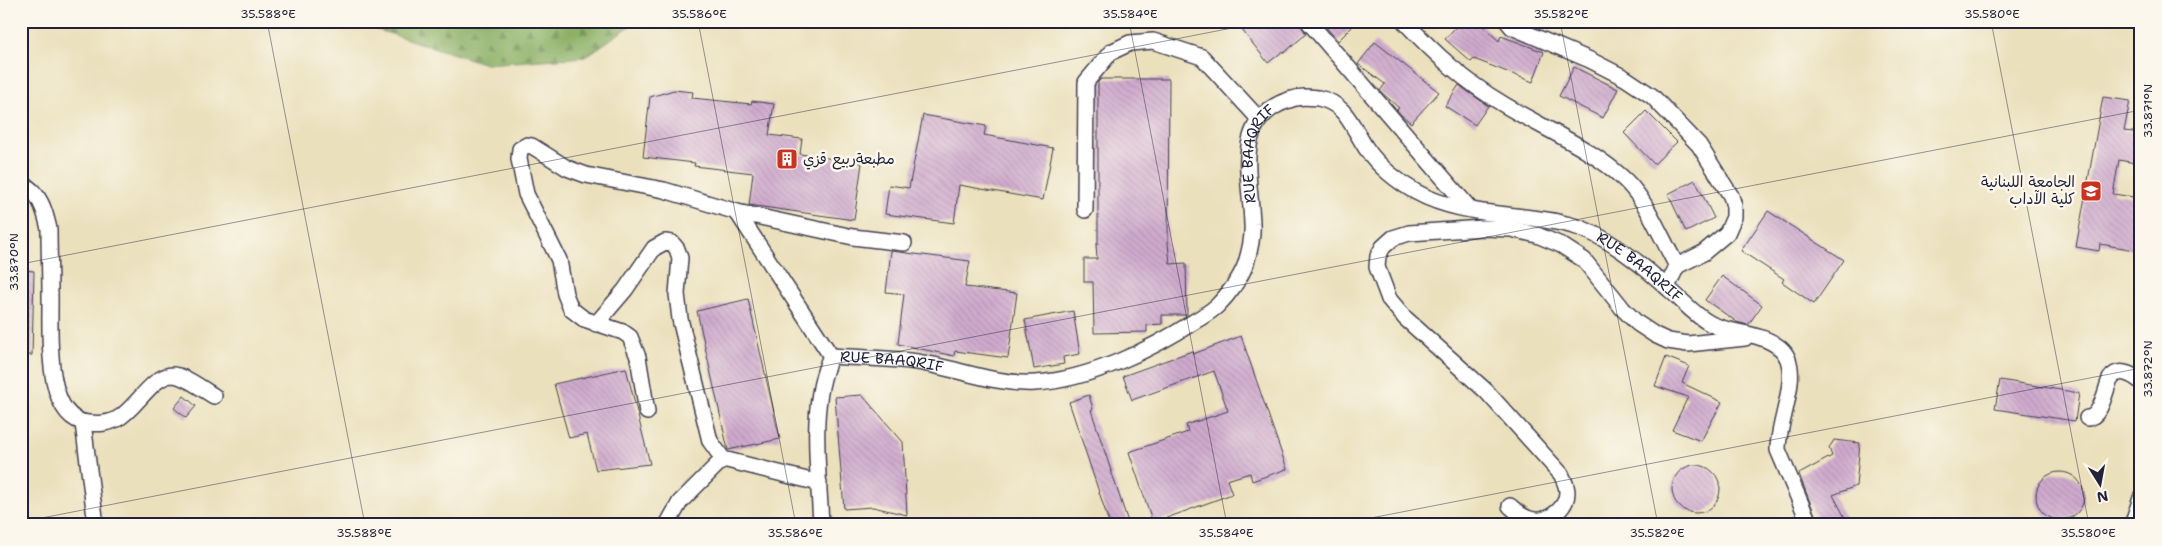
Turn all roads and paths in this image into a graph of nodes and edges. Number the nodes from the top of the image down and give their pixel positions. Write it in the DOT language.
graph roads {
  1 [pos="1308,21"];
  2 [pos="1404,21"];
  3 [pos="1507,21"];
  4 [pos="1260,119"];
  5 [pos="21,183"];
  6 [pos="1470,209"];
  7 [pos="1085,210"];
  8 [pos="737,212"];
  9 [pos="904,243"];
  10 [pos="1677,266"];
  11 [pos="1667,287"];
  12 [pos="596,324"];
  13 [pos="1754,336"];
  14 [pos="831,356"];
  15 [pos="2141,382"];
  16 [pos="214,396"];
  17 [pos="647,412"];
  18 [pos="2087,418"];
  19 [pos="83,423"];
  20 [pos="723,459"];
  21 [pos="819,483"];
  22 [pos="2141,498"];
  23 [pos="1510,506"];
  24 [pos="2134,523"];
  25 [pos="96,525"];
  26 [pos="667,525"];
  27 [pos="821,525"];
  28 [pos="1810,525"];
  1 -- 6 [label="street"];
  2 -- 10 [label="street"];
  3 -- 10 [label="street"];
  4 -- 6 [label="street, RUE BAAQRIF"];
  4 -- 7 [label="street"];
  4 -- 14 [label="street, RUE BAAQRIF"];
  5 -- 19 [label="street"];
  6 -- 11 [label="street, RUE BAAQRIF"];
  8 -- 9 [label="street"];
  8 -- 12 [label="street"];
  8 -- 14 [label="street"];
  10 -- 11 [label="street"];
  11 -- 13 [label="street, RUE BAAQRIF"];
  12 -- 17 [label="street"];
  12 -- 20 [label="street"];
  13 -- 23 [label="street"];
  13 -- 28 [label="street, RUE BAAQRIF"];
  14 -- 21 [label="street, RUE BAAQRIF"];
  15 -- 18 [label="street"];
  16 -- 19 [label="street"];
  19 -- 25 [label="street"];
  20 -- 21 [label="street"];
  20 -- 26 [label="street"];
  21 -- 27 [label="street, RUE BAAQRIF"];
  22 -- 24 [label="street"];
}
